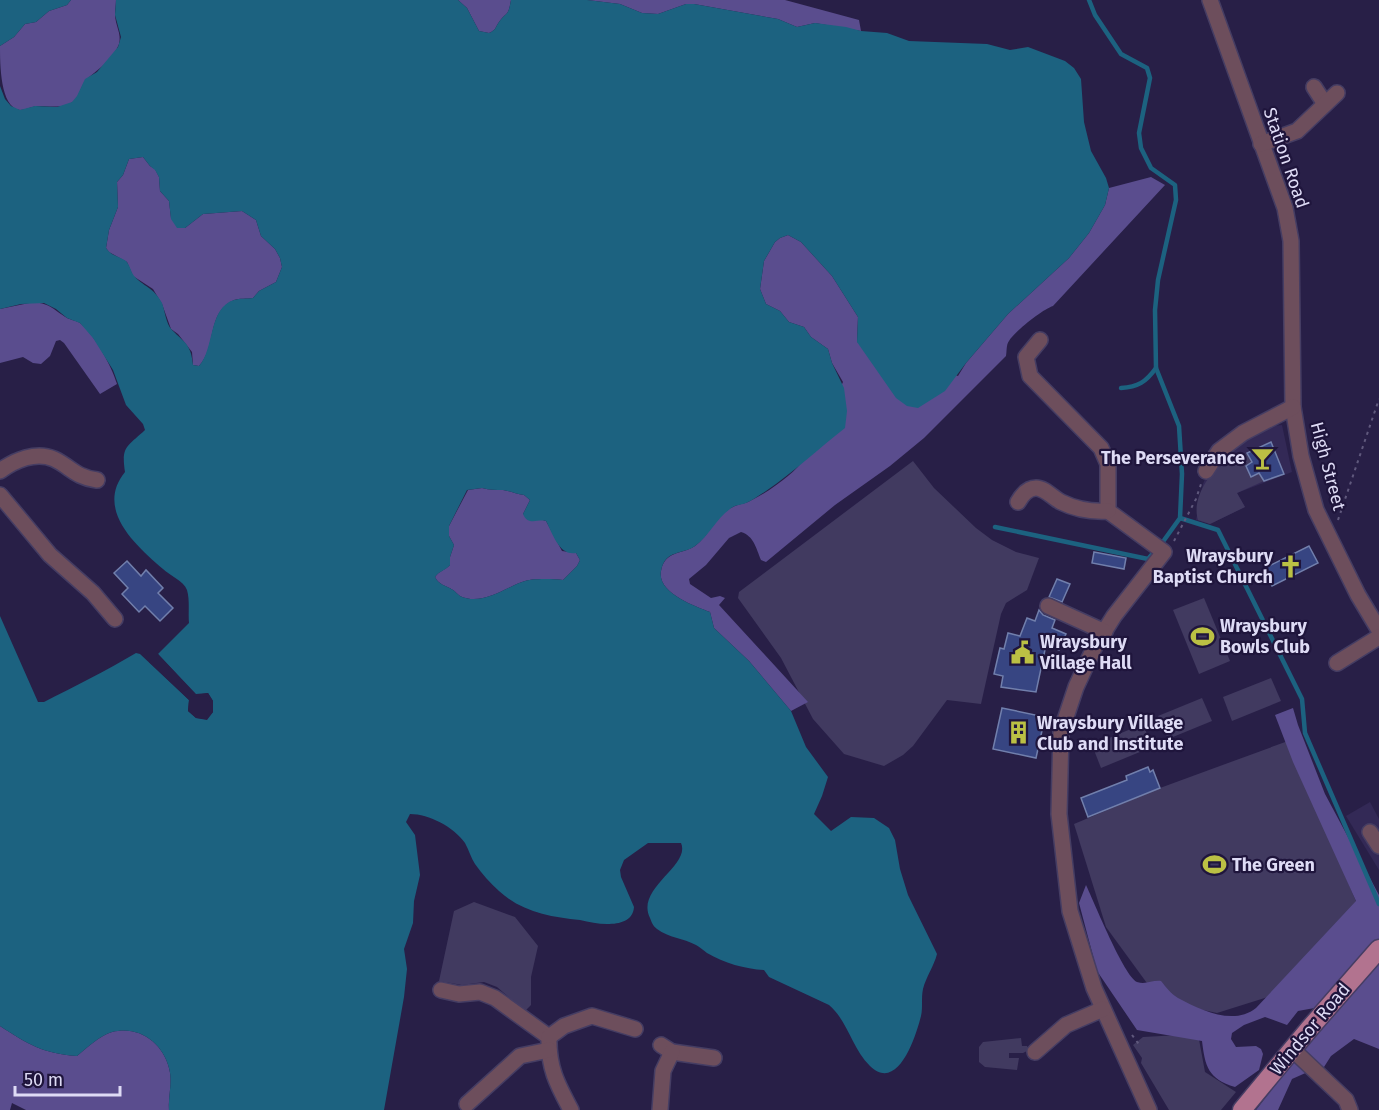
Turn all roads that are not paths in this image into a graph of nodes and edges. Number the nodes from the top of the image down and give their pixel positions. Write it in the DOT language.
graph roads {
  1 [pos="1210,0"];
  2 [pos="1314,87"];
  3 [pos="1260,144"];
  4 [pos="1040,340"];
  5 [pos="1293,407"];
  6 [pos="0,471"];
  7 [pos="1206,471"];
  8 [pos="97,480"];
  9 [pos="0,495"];
  10 [pos="1018,502"];
  11 [pos="1108,511"];
  12 [pos="1048,606"];
  13 [pos="115,618"];
  14 [pos="1379,630"];
  15 [pos="1105,632"];
  16 [pos="1379,637"];
  17 [pos="1336,663"];
  18 [pos="1370,832"];
  19 [pos="1379,846"];
  20 [pos="1379,949"];
  21 [pos="450,996"];
  22 [pos="1103,1009"];
  23 [pos="635,1029"];
  24 [pos="549,1043"];
  25 [pos="1292,1049"];
  26 [pos="1035,1052"];
  27 [pos="714,1058"];
  28 [pos="465,1102"];
  29 [pos="571,1110"];
  30 [pos="660,1110"];
  31 [pos="1149,1110"];
  32 [pos="1242,1110"];
  33 [pos="1350,1110"];
  1 -- 3 [label="street, Station Road"];
  2 -- 3 [label="street"];
  3 -- 5 [label="street, Station Road"];
  4 -- 11 [label="street"];
  5 -- 7 [label="street"];
  5 -- 14 [label="street, High Street"];
  6 -- 8 [label="street"];
  9 -- 13 [label="street"];
  10 -- 11 [label="street"];
  11 -- 15 [label="street"];
  12 -- 15 [label="street"];
  15 -- 22 [label="street"];
  16 -- 17 [label="street"];
  18 -- 19 [label="street"];
  20 -- 25 [label="main road, Windsor Road"];
  21 -- 24 [label="street"];
  22 -- 26 [label="street"];
  22 -- 31 [label="street"];
  23 -- 24 [label="street"];
  24 -- 28 [label="street"];
  24 -- 29 [label="street"];
  25 -- 32 [label="main road, Windsor Road"];
  25 -- 33 [label="street"];
  27 -- 30 [label="street"];
}
